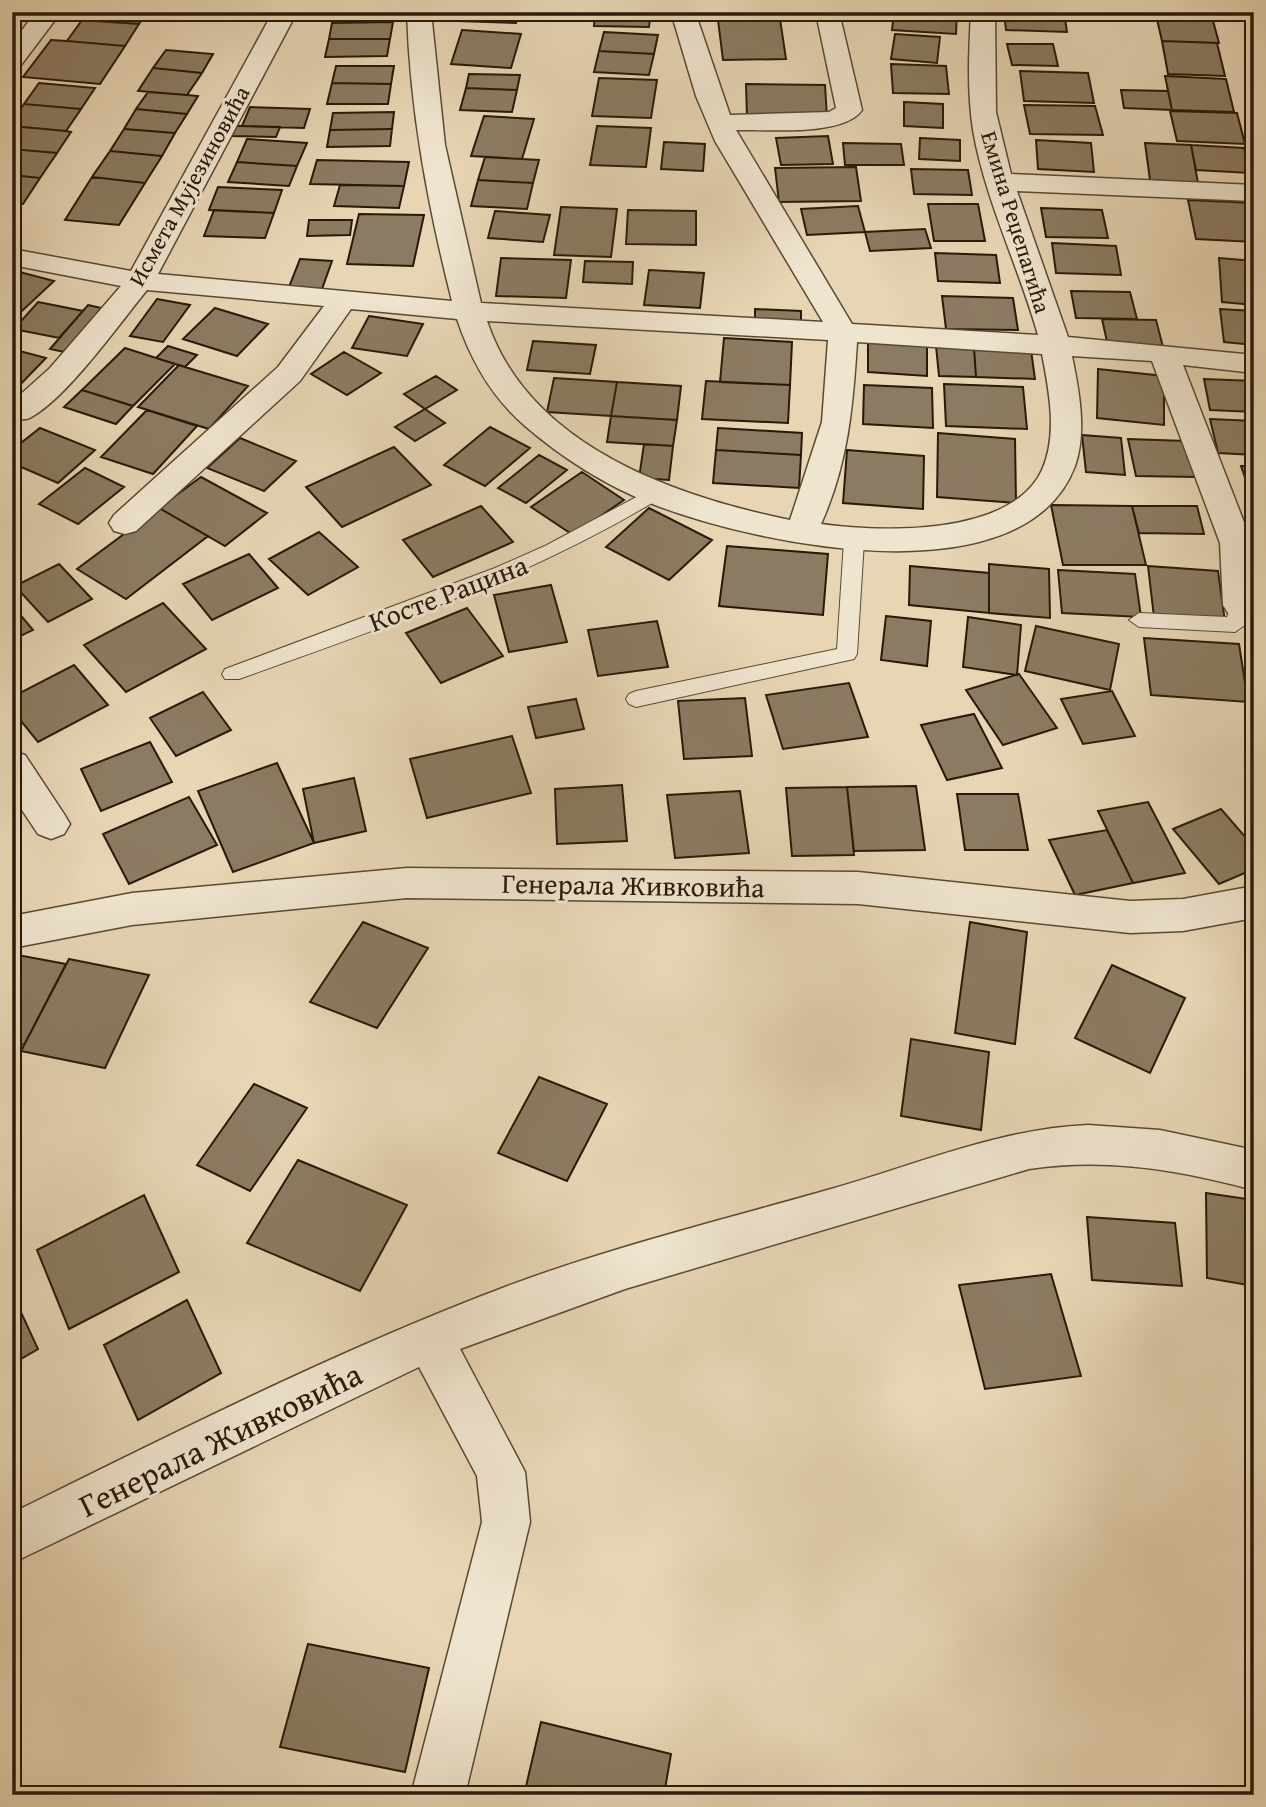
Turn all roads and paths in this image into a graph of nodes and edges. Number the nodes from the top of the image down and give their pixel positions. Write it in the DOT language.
graph roads {
  1 [pos="49,12"];
  2 [pos="285,12"];
  3 [pos="419,12"];
  4 [pos="683,12"];
  5 [pos="828,12"];
  6 [pos="983,12"];
  7 [pos="12,60"];
  8 [pos="720,123"];
  9 [pos="1002,182"];
  10 [pos="1254,194"];
  11 [pos="12,257"];
  12 [pos="140,281"];
  13 [pos="344,299"];
  14 [pos="469,311"];
  15 [pos="843,332"];
  16 [pos="1054,347"];
  17 [pos="1164,353"];
  18 [pos="1254,364"];
  19 [pos="22,410"];
  20 [pos="655,493"];
  21 [pos="125,523"];
  22 [pos="801,532"];
  23 [pos="854,541"];
  24 [pos="1240,605"];
  25 [pos="1139,620"];
  26 [pos="232,674"];
  27 [pos="636,699"];
  28 [pos="12,765"];
  29 [pos="51,824"];
  30 [pos="1254,902"];
  31 [pos="12,932"];
  32 [pos="1254,1170"];
  33 [pos="429,1339"];
  34 [pos="12,1539"];
  35 [pos="438,1795"];
  1 -- 7 [label="street"];
  2 -- 12 [label="street, Исмета Мујезиновића"];
  3 -- 14 [label="street"];
  4 -- 8 [label="street"];
  5 -- 8 [label="street"];
  6 -- 9 [label="street, Емина Реџепагића"];
  8 -- 15 [label="street"];
  9 -- 10 [label="street"];
  9 -- 16 [label="street, Емина Реџепагића"];
  11 -- 12 [label="street"];
  12 -- 13 [label="street"];
  12 -- 19 [label="street, Исмета Мујезиновића"];
  13 -- 14 [label="street"];
  13 -- 21 [label="street"];
  14 -- 15 [label="street, Емина Реџепагића"];
  14 -- 20 [label="street"];
  15 -- 16 [label="street, Емина Реџепагића"];
  15 -- 22 [label="street"];
  16 -- 17 [label="street, Емина Реџепагића"];
  16 -- 23 [label="street, Емина Реџепагића"];
  17 -- 18 [label="street"];
  17 -- 24 [label="street"];
  20 -- 22 [label="street"];
  20 -- 26 [label="lane, Косте Рацина"];
  22 -- 23 [label="street"];
  23 -- 27 [label="lane"];
  24 -- 25 [label="lane"];
  28 -- 29 [label="street"];
  30 -- 31 [label="street, Генерала Живковића"];
  32 -- 33 [label="street, Генерала Живковића"];
  33 -- 34 [label="street, Генерала Живковића"];
  33 -- 35 [label="street"];
}
